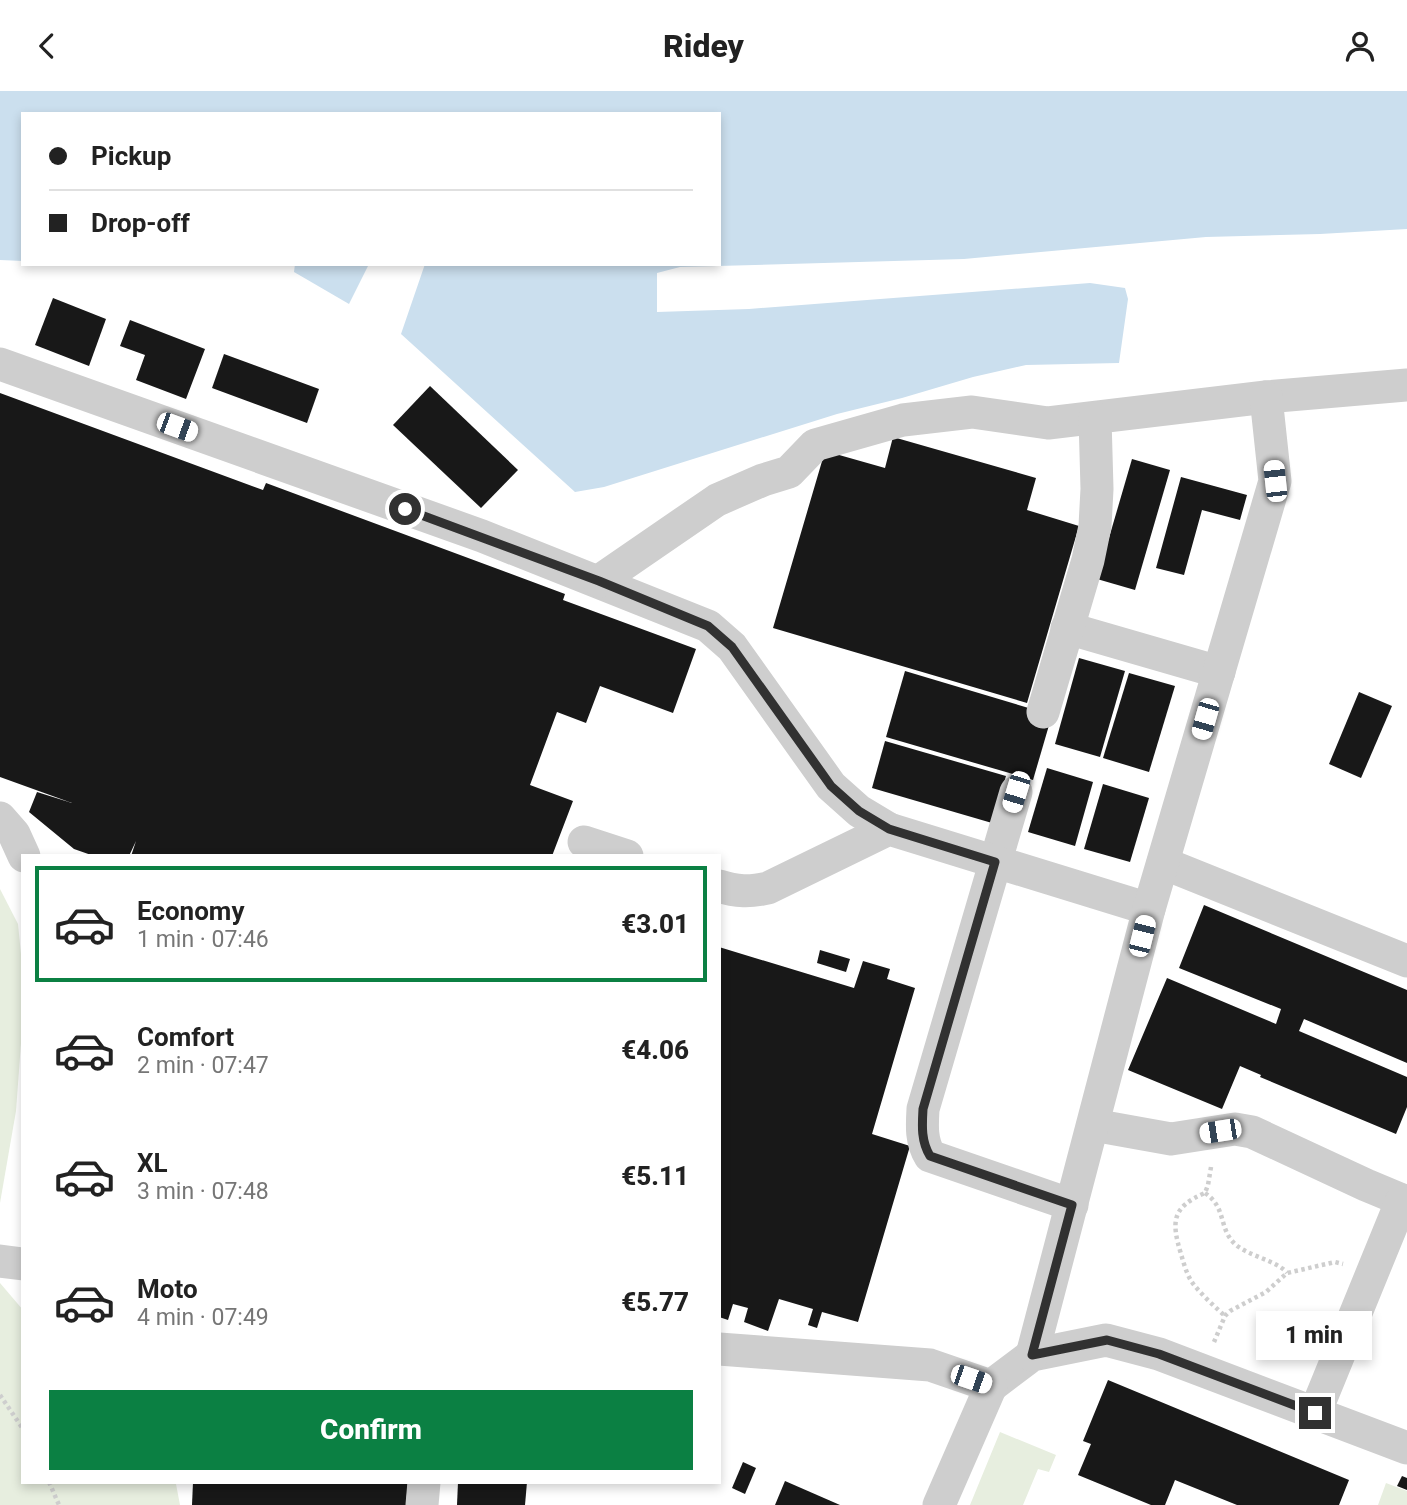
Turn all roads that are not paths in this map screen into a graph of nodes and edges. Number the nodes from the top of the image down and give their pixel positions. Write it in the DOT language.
graph roads {
  1 [pos="0,364"];
  2 [pos="1407,385"];
  3 [pos="1266,397"];
  4 [pos="1095,418"];
  5 [pos="599,581"];
  6 [pos="1068,628"];
  7 [pos="1219,671"];
  8 [pos="1043,712"];
  9 [pos="1016,792"];
  10 [pos="0,818"];
  11 [pos="889,829"];
  12 [pos="584,842"];
  13 [pos="23,854"];
  14 [pos="621,854"];
  15 [pos="995,862"];
  16 [pos="1163,863"];
  17 [pos="721,887"];
  18 [pos="1149,909"];
  19 [pos="1407,961"];
  20 [pos="1093,1125"];
  21 [pos="1404,1201"];
  22 [pos="1072,1205"];
  23 [pos="0,1261"];
  24 [pos="21,1264"];
  25 [pos="721,1349"];
  26 [pos="1032,1355"];
  27 [pos="991,1386"];
  28 [pos="1315,1413"];
  29 [pos="1407,1448"];
  30 [pos="424,1484"];
  31 [pos="422,1505"];
  32 [pos="939,1505"];
  1 -- 5 [label="lane"];
  2 -- 3 [label="lane"];
  3 -- 4 [label="lane"];
  3 -- 7 [label="lane"];
  4 -- 5 [label="lane"];
  4 -- 6 [label="lane"];
  5 -- 11 [label="lane"];
  6 -- 7 [label="lane"];
  6 -- 8 [label="lane"];
  7 -- 16 [label="lane"];
  9 -- 15 [label="lane"];
  10 -- 13 [label="lane"];
  11 -- 15 [label="lane"];
  11 -- 17 [label="lane"];
  12 -- 14 [label="lane"];
  15 -- 18 [label="lane"];
  15 -- 22 [label="lane"];
  16 -- 18 [label="lane"];
  16 -- 19 [label="lane"];
  18 -- 20 [label="lane"];
  20 -- 21 [label="lane"];
  20 -- 22 [label="lane"];
  21 -- 28 [label="lane"];
  22 -- 26 [label="lane"];
  23 -- 24 [label="lane"];
  25 -- 27 [label="lane"];
  26 -- 27 [label="lane"];
  26 -- 28 [label="lane"];
  27 -- 32 [label="lane"];
  28 -- 29 [label="lane"];
  30 -- 31 [label="lane"];
}
